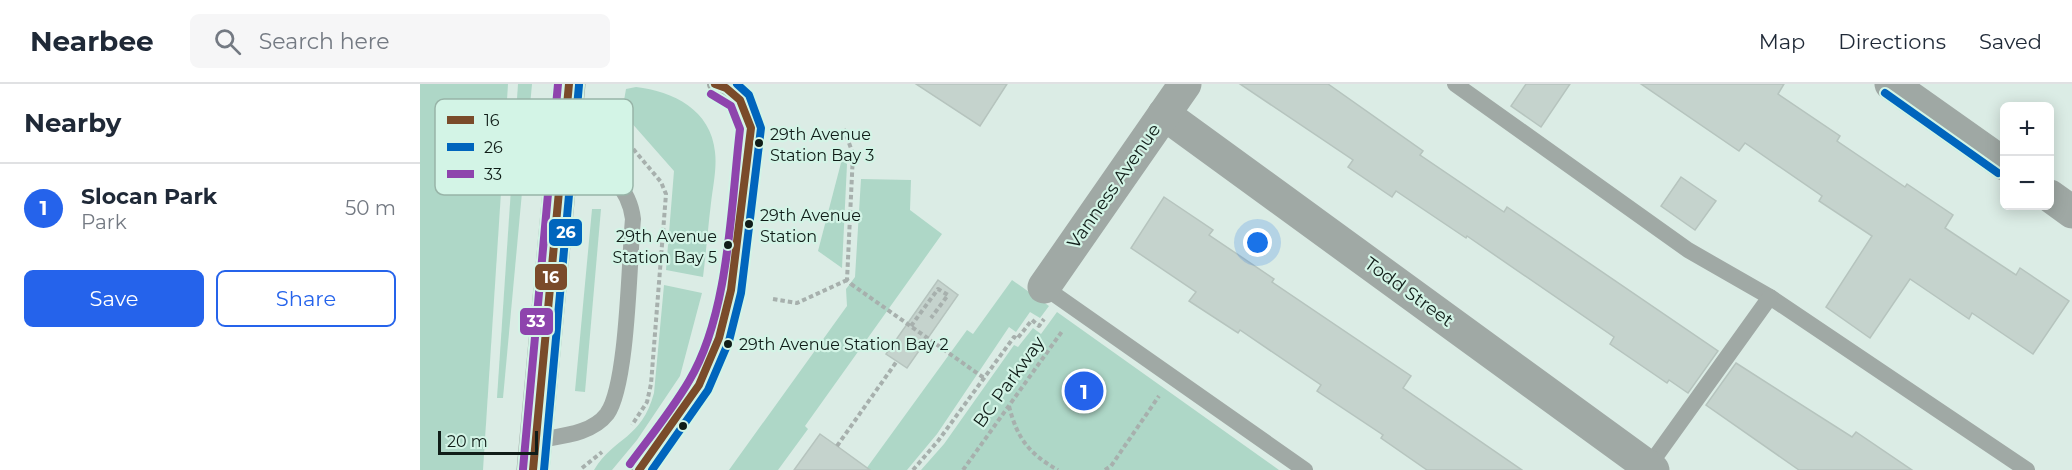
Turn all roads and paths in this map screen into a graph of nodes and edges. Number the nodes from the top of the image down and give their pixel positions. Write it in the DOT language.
graph roads {
  1 [pos="569,84"];
  2 [pos="716,84"];
  3 [pos="1185,84"];
  4 [pos="1455,84"];
  5 [pos="1892,84"];
  6 [pos="568,99"];
  7 [pos="1164,114"];
  8 [pos="844,129"];
  9 [pos="2000,161"];
  10 [pos="559,195"];
  11 [pos="625,195"];
  12 [pos="2054,199"];
  13 [pos="2072,212"];
  14 [pos="849,282"];
  15 [pos="1052,292"];
  16 [pos="1770,297"];
  17 [pos="772,299"];
  18 [pos="1077,310"];
  19 [pos="931,318"];
  20 [pos="911,326"];
  21 [pos="897,361"];
  22 [pos="1172,376"];
  23 [pos="984,378"];
  24 [pos="1009,405"];
  25 [pos="837,446"];
  26 [pos="534,456"];
  27 [pos="1649,469"];
  28 [pos="639,470"];
  29 [pos="913,470"];
  30 [pos="963,470"];
  31 [pos="1058,470"];
  32 [pos="1105,470"];
  33 [pos="1305,470"];
  34 [pos="2026,470"];
  1 -- 6 [label="street"];
  2 -- 28 [label="lane"];
  3 -- 7 [label="street, Vanness Avenue"];
  4 -- 16 [label="lane"];
  5 -- 9 [label="street"];
  7 -- 15 [label="street, Vanness Avenue"];
  7 -- 27 [label="street, Todd Street"];
  8 -- 14 [label="path"];
  10 -- 26 [label="street"];
  11 -- 26 [label="lane"];
  12 -- 13 [label="street"];
  14 -- 17 [label="path"];
  14 -- 20 [label="path, bridge"];
  15 -- 18 [label="lane"];
  15 -- 23 [label="path"];
  16 -- 27 [label="lane"];
  16 -- 34 [label="lane"];
  18 -- 22 [label="lane"];
  18 -- 24 [label="path, BC Parkway"];
  19 -- 20 [label="path"];
  20 -- 23 [label="path, bridge"];
  21 -- 25 [label="path"];
  22 -- 32 [label="path"];
  22 -- 33 [label="lane"];
  23 -- 29 [label="path"];
  24 -- 30 [label="path, BC Parkway"];
  24 -- 31 [label="path"];
}
